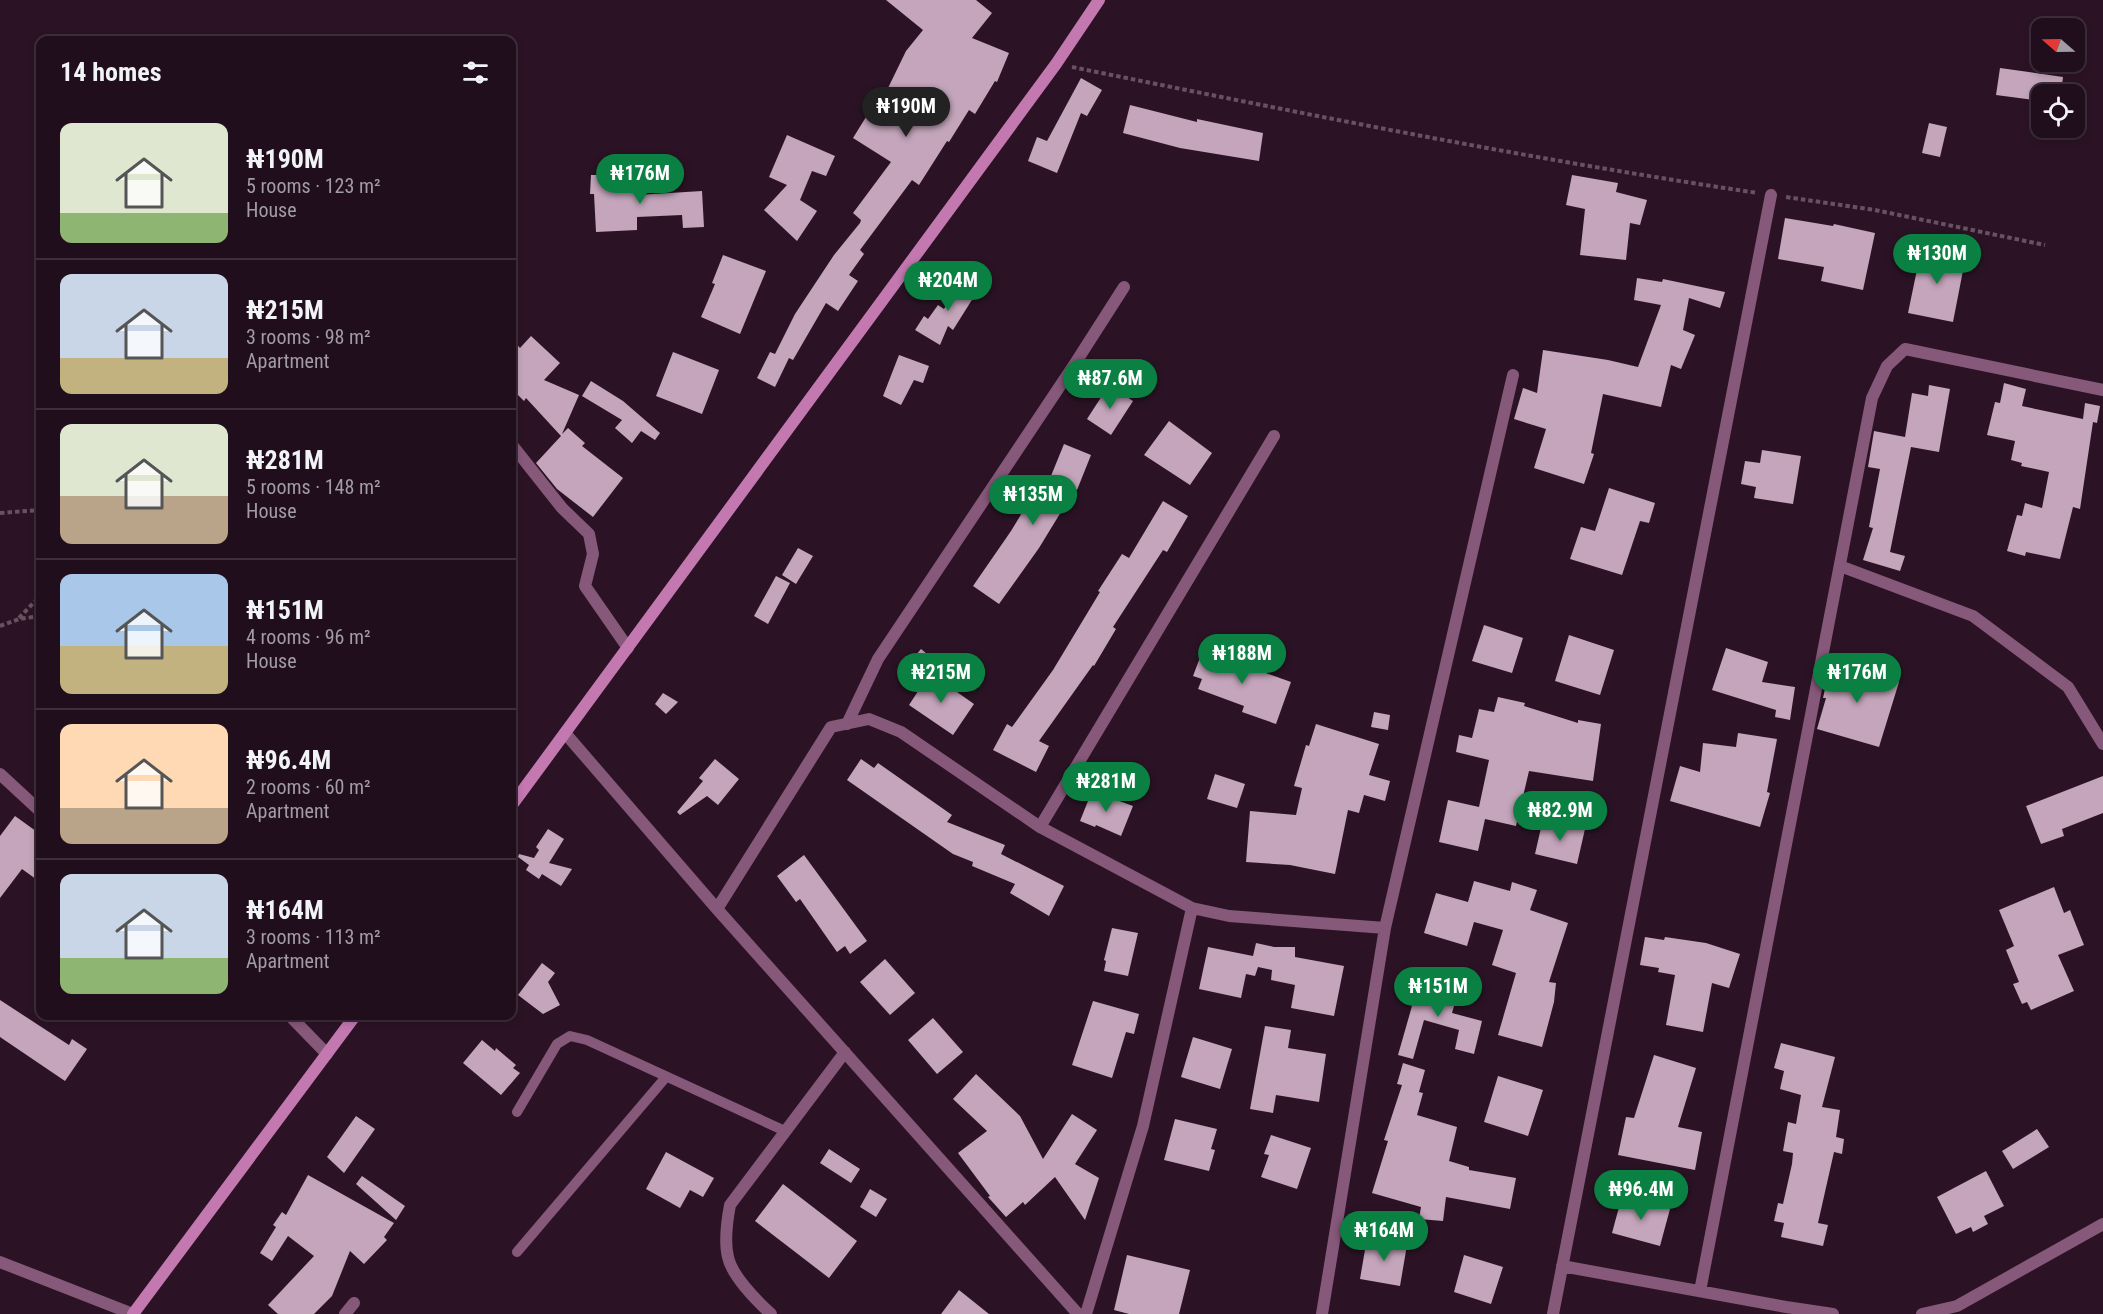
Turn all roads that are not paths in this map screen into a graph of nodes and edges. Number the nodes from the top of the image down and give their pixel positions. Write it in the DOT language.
graph roads {
  1 [pos="1099,0"];
  2 [pos="1772,195"];
  3 [pos="1124,286"];
  4 [pos="1513,375"];
  5 [pos="2103,390"];
  6 [pos="1274,436"];
  7 [pos="516,450"];
  8 [pos="1840,566"];
  9 [pos="628,648"];
  10 [pos="847,724"];
  11 [pos="565,733"];
  12 [pos="2103,744"];
  13 [pos="0,774"];
  14 [pos="516,800"];
  15 [pos="36,807"];
  16 [pos="1040,827"];
  17 [pos="1192,908"];
  18 [pos="717,909"];
  19 [pos="1385,928"];
  20 [pos="294,1020"];
  21 [pos="353,1020"];
  22 [pos="845,1052"];
  23 [pos="327,1054"];
  24 [pos="666,1077"];
  25 [pos="517,1112"];
  26 [pos="785,1131"];
  27 [pos="2103,1224"];
  28 [pos="517,1252"];
  29 [pos="0,1262"];
  30 [pos="1562,1266"];
  31 [pos="1700,1291"];
  32 [pos="354,1303"];
  33 [pos="133,1314"];
  34 [pos="345,1314"];
  35 [pos="771,1314"];
  36 [pos="1078,1314"];
  37 [pos="1086,1314"];
  38 [pos="1322,1314"];
  39 [pos="1553,1314"];
  40 [pos="1833,1314"];
  41 [pos="1922,1314"];
  1 -- 9 [label="main road"];
  2 -- 30 [label="street"];
  3 -- 10 [label="street"];
  4 -- 19 [label="street"];
  5 -- 8 [label="street"];
  6 -- 16 [label="street"];
  7 -- 9 [label="street"];
  8 -- 12 [label="street"];
  8 -- 31 [label="street"];
  9 -- 11 [label="main road"];
  10 -- 16 [label="street"];
  10 -- 18 [label="street"];
  11 -- 14 [label="main road"];
  11 -- 18 [label="street"];
  13 -- 15 [label="street"];
  16 -- 17 [label="street"];
  17 -- 19 [label="street"];
  17 -- 37 [label="street"];
  18 -- 22 [label="street"];
  19 -- 38 [label="street"];
  20 -- 23 [label="street"];
  21 -- 23 [label="main road"];
  22 -- 26 [label="street"];
  22 -- 36 [label="street"];
  23 -- 33 [label="main road"];
  24 -- 25 [label="lane"];
  24 -- 26 [label="lane"];
  24 -- 28 [label="lane"];
  26 -- 35 [label="street"];
  27 -- 41 [label="street"];
  29 -- 33 [label="street"];
  30 -- 31 [label="street"];
  30 -- 39 [label="street"];
  31 -- 40 [label="street"];
  32 -- 34 [label="street"];
}
